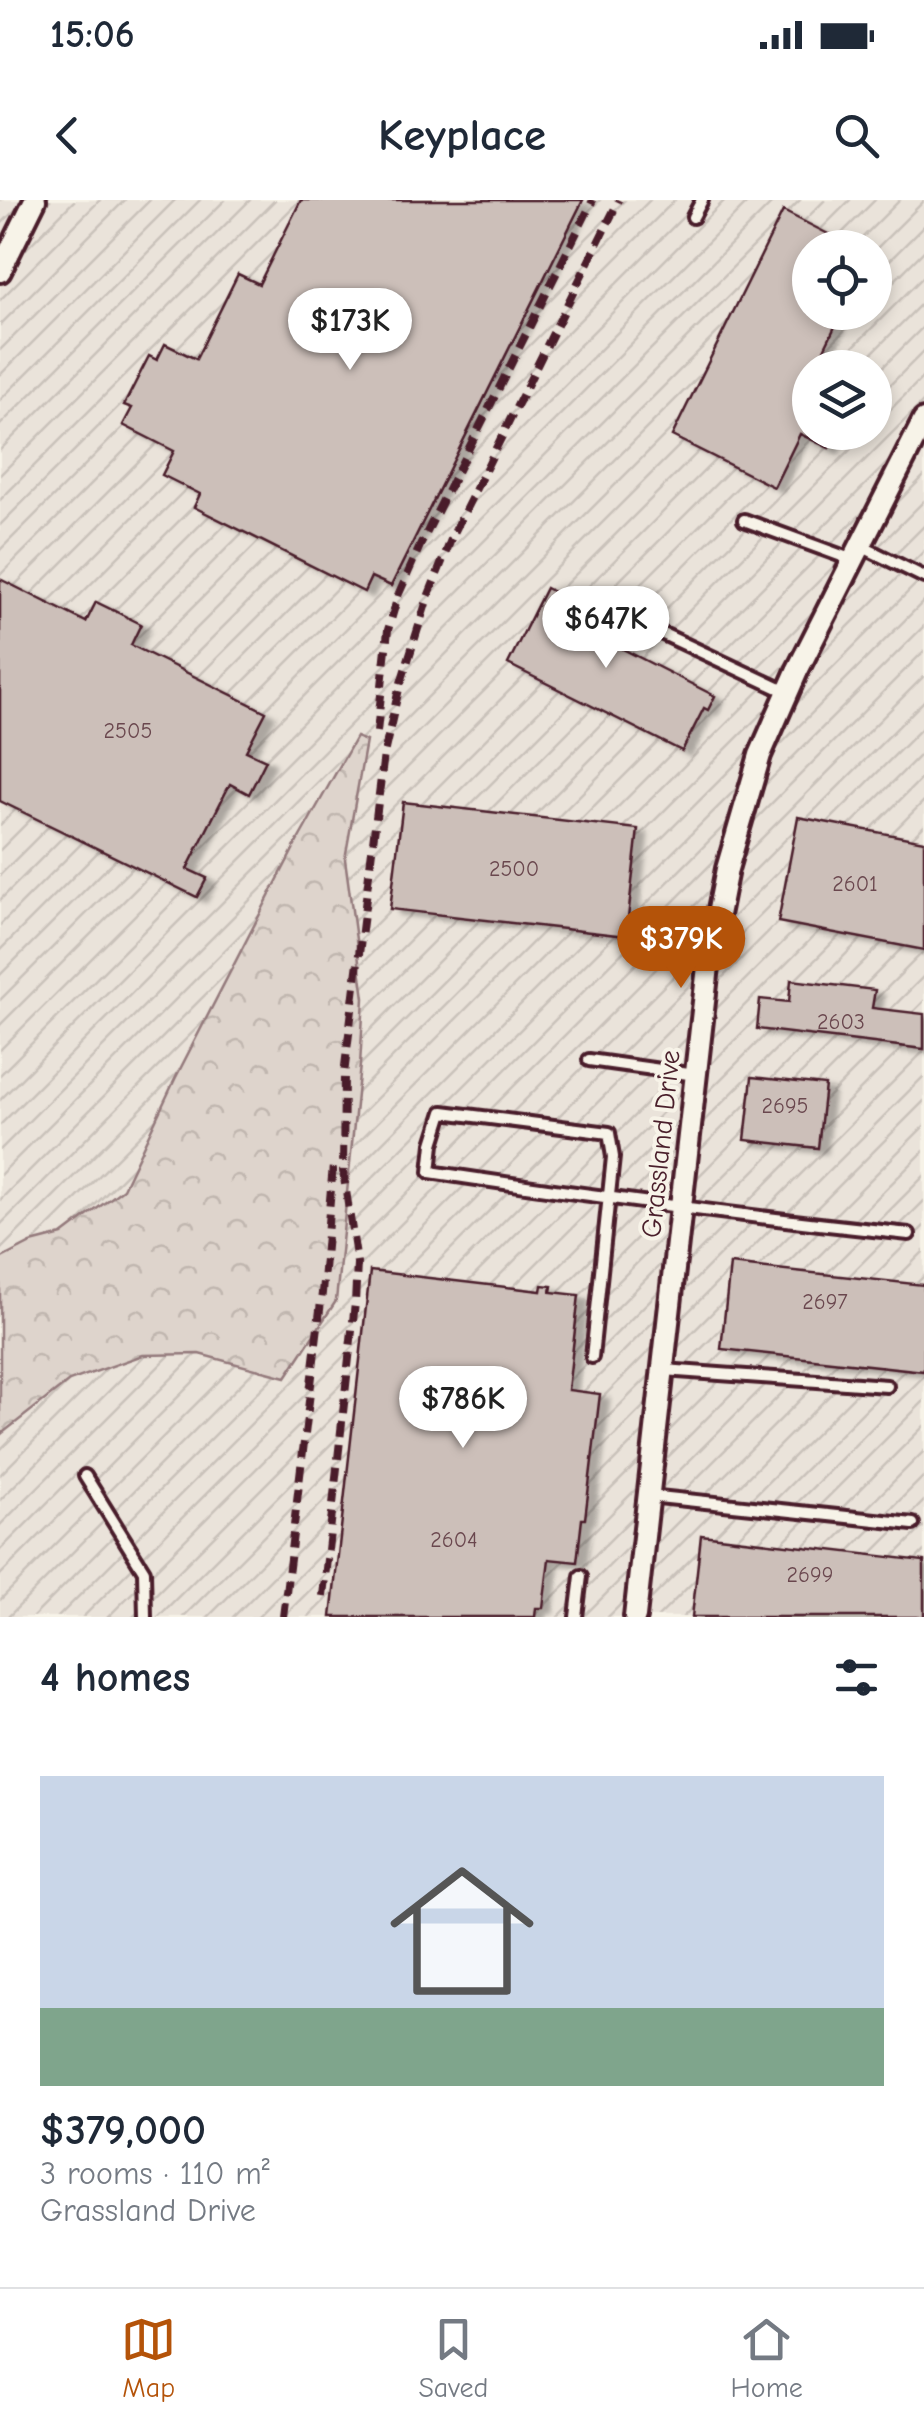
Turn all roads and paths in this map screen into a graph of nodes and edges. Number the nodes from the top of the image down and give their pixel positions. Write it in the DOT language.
graph roads {
  1 [pos="702,200"];
  2 [pos="34,201"];
  3 [pos="693,217"];
  4 [pos="0,272"];
  5 [pos="924,420"];
  6 [pos="918,445"];
  7 [pos="744,520"];
  8 [pos="857,553"];
  9 [pos="924,577"];
  10 [pos="661,633"];
  11 [pos="788,692"];
  12 [pos="589,1060"];
  13 [pos="696,1075"];
  14 [pos="607,1198"];
  15 [pos="681,1209"];
  16 [pos="909,1234"];
  17 [pos="592,1357"];
  18 [pos="662,1370"];
  19 [pos="888,1386"];
  20 [pos="85,1476"];
  21 [pos="649,1496"];
  22 [pos="913,1524"];
  23 [pos="580,1576"];
  24 [pos="145,1617"];
  25 [pos="576,1617"];
  26 [pos="635,1617"];
  1 -- 3 [label="lane"];
  2 -- 4 [label="street"];
  5 -- 6 [label="street, Grassland Drive"];
  6 -- 8 [label="street, Grassland Drive"];
  7 -- 8 [label="lane"];
  8 -- 9 [label="lane"];
  8 -- 11 [label="street, Grassland Drive"];
  10 -- 11 [label="lane"];
  11 -- 13 [label="street, Grassland Drive"];
  12 -- 13 [label="lane"];
  13 -- 15 [label="street, Grassland Drive"];
  14 -- 14 [label="lane"];
  14 -- 15 [label="lane"];
  14 -- 17 [label="lane"];
  15 -- 16 [label="lane"];
  15 -- 18 [label="street, Grassland Drive"];
  18 -- 19 [label="lane"];
  18 -- 21 [label="street, Grassland Drive"];
  20 -- 24 [label="lane"];
  21 -- 22 [label="lane"];
  21 -- 26 [label="street, Grassland Drive"];
  23 -- 25 [label="lane"];
}
